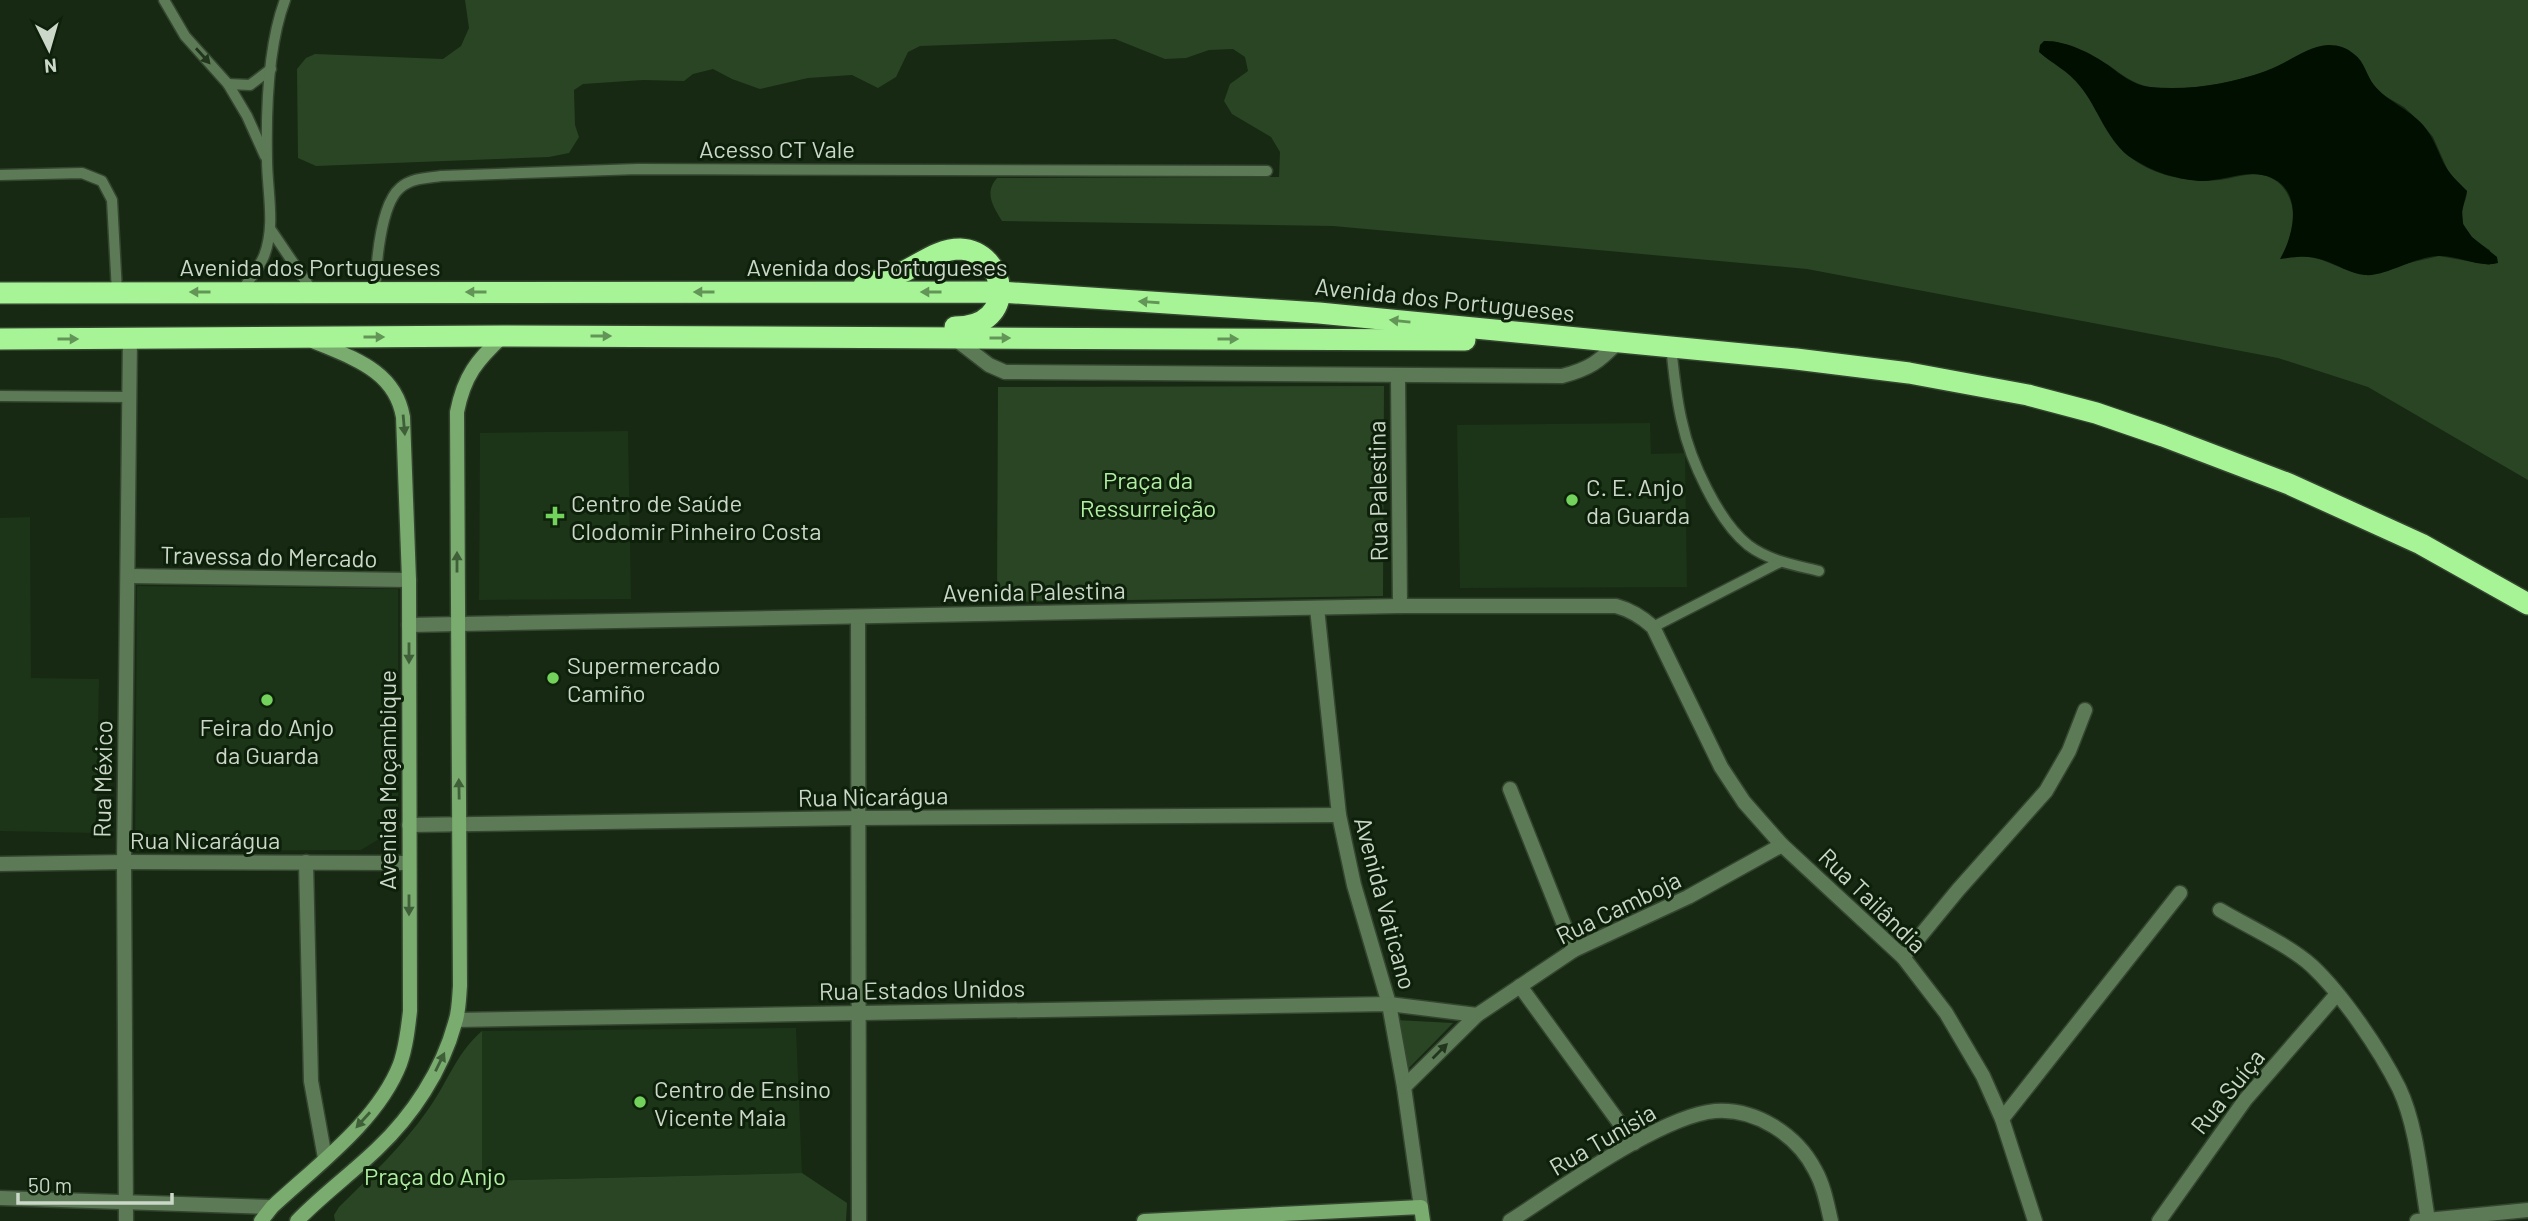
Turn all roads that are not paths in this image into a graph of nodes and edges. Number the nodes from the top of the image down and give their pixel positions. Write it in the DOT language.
graph roads {
  1 [pos="164,0"];
  2 [pos="285,0"];
  3 [pos="271,69"];
  4 [pos="228,85"];
  5 [pos="267,158"];
  6 [pos="1267,171"];
  7 [pos="0,175"];
  8 [pos="271,230"];
  9 [pos="117,292"];
  10 [pos="313,292"];
  11 [pos="835,292"];
  12 [pos="1000,292"];
  13 [pos="0,293"];
  14 [pos="241,293"];
  15 [pos="374,293"];
  16 [pos="503,336"];
  17 [pos="305,337"];
  18 [pos="796,337"];
  19 [pos="130,338"];
  20 [pos="954,338"];
  21 [pos="0,339"];
  22 [pos="1590,340"];
  23 [pos="1618,342"];
  24 [pos="1671,347"];
  25 [pos="1398,377"];
  26 [pos="0,396"];
  27 [pos="130,397"];
  28 [pos="1780,562"];
  29 [pos="1819,570"];
  30 [pos="128,576"];
  31 [pos="409,580"];
  32 [pos="2528,604"];
  33 [pos="1400,606"];
  34 [pos="1317,608"];
  35 [pos="858,618"];
  36 [pos="408,625"];
  37 [pos="457,626"];
  38 [pos="1653,627"];
  39 [pos="2085,710"];
  40 [pos="1510,789"];
  41 [pos="1339,815"];
  42 [pos="859,818"];
  43 [pos="409,825"];
  44 [pos="459,825"];
  45 [pos="1782,845"];
  46 [pos="124,862"];
  47 [pos="306,862"];
  48 [pos="409,863"];
  49 [pos="0,864"];
  50 [pos="2180,893"];
  51 [pos="2220,910"];
  52 [pos="1574,950"];
  53 [pos="1903,957"];
  54 [pos="1520,986"];
  55 [pos="2337,995"];
  56 [pos="1389,1004"];
  57 [pos="858,1013"];
  58 [pos="1477,1015"];
  59 [pos="456,1020"];
  60 [pos="1404,1087"];
  61 [pos="2002,1119"];
  62 [pos="1634,1143"];
  63 [pos="325,1158"];
  64 [pos="0,1198"];
  65 [pos="127,1201"];
  66 [pos="2528,1210"];
  67 [pos="275,1214"];
  68 [pos="1422,1214"];
  69 [pos="302,1220"];
  70 [pos="2422,1220"];
  71 [pos="126,1221"];
  72 [pos="261,1221"];
  73 [pos="859,1221"];
  74 [pos="1144,1221"];
  75 [pos="1510,1221"];
  76 [pos="1831,1221"];
  77 [pos="2035,1221"];
  78 [pos="2159,1221"];
  1 -- 4 [label="lane, one-way"];
  2 -- 3 [label="lane"];
  3 -- 4 [label="lane"];
  3 -- 5 [label="lane"];
  4 -- 5 [label="lane"];
  5 -- 8 [label="lane"];
  6 -- 15 [label="lane, Acesso CT Vale"];
  7 -- 9 [label="lane"];
  8 -- 10 [label="lane"];
  8 -- 14 [label="lane"];
  9 -- 13 [label="highway, Avenida dos Portugueses"];
  14 -- 9 [label="highway, Avenida dos Portugueses, one-way"];
  10 -- 14 [label="highway, Avenida dos Portugueses"];
  10 -- 15 [label="highway, Avenida dos Portugueses"];
  12 -- 11 [label="highway, Avenida dos Portugueses, one-way"];
  11 -- 12 [label="highway"];
  11 -- 15 [label="highway, Avenida dos Portugueses, one-way"];
  12 -- 18 [label="highway"];
  22 -- 12 [label="highway, Avenida dos Portugueses, one-way"];
  17 -- 16 [label="highway, Avenida dos Portugueses, one-way"];
  16 -- 18 [label="highway, Avenida dos Portugueses, one-way"];
  37 -- 16 [label="main road, one-way"];
  17 -- 19 [label="highway, Avenida dos Portugueses"];
  17 -- 31 [label="main road, Avenida Moçambique, one-way"];
  18 -- 20 [label="highway, Avenida dos Portugueses"];
  21 -- 19 [label="highway, Avenida dos Portugueses, one-way"];
  19 -- 27 [label="street, Rua México"];
  20 -- 22 [label="highway, Avenida dos Portugueses, one-way"];
  20 -- 25 [label="street"];
  22 -- 23 [label="highway"];
  23 -- 24 [label="highway"];
  23 -- 25 [label="street"];
  24 -- 28 [label="lane"];
  24 -- 32 [label="highway"];
  25 -- 33 [label="street, Rua Palestina"];
  26 -- 27 [label="lane"];
  27 -- 30 [label="street, Rua México"];
  28 -- 29 [label="lane"];
  28 -- 38 [label="lane"];
  30 -- 31 [label="street, Travessa do Mercado"];
  30 -- 46 [label="street, Rua México"];
  31 -- 36 [label="main road, Avenida Moçambique"];
  33 -- 34 [label="street, Avenida Palestina"];
  33 -- 38 [label="street, Avenida Palestina"];
  34 -- 35 [label="street, Avenida Palestina"];
  34 -- 41 [label="street, Avenida Vaticano"];
  35 -- 37 [label="street, Avenida Palestina"];
  35 -- 42 [label="street"];
  36 -- 37 [label="street, Avenida Palestina"];
  36 -- 43 [label="main road, Avenida Moçambique, one-way"];
  44 -- 37 [label="main road, one-way"];
  38 -- 45 [label="street, Rua Tailândia"];
  39 -- 53 [label="street"];
  40 -- 52 [label="street"];
  41 -- 42 [label="street, Rua Nicarágua"];
  41 -- 56 [label="street, Avenida Vaticano"];
  42 -- 44 [label="street, Rua Nicarágua"];
  42 -- 57 [label="street"];
  43 -- 44 [label="street, Rua Nicarágua"];
  43 -- 48 [label="main road, Avenida Moçambique"];
  44 -- 59 [label="main road"];
  45 -- 52 [label="street, Rua Camboja"];
  45 -- 53 [label="street, Rua Tailândia"];
  46 -- 47 [label="street, Rua Nicarágua"];
  46 -- 49 [label="street, Rua Nicarágua"];
  46 -- 65 [label="street, Rua México"];
  47 -- 48 [label="street, Rua Nicarágua"];
  47 -- 63 [label="street"];
  48 -- 63 [label="main road, Avenida Moçambique, one-way"];
  50 -- 61 [label="street"];
  51 -- 55 [label="street"];
  52 -- 54 [label="street, Rua Camboja"];
  53 -- 61 [label="street, Rua Tailândia"];
  54 -- 58 [label="street, Rua Camboja"];
  54 -- 62 [label="street"];
  55 -- 70 [label="street"];
  55 -- 78 [label="street, Rua Suíça"];
  56 -- 57 [label="street, Rua Estados Unidos"];
  56 -- 58 [label="street"];
  56 -- 60 [label="street, Avenida Vaticano"];
  57 -- 59 [label="street, Rua Estados Unidos"];
  57 -- 73 [label="street"];
  60 -- 58 [label="street, Rua Camboja, one-way"];
  69 -- 59 [label="main road, one-way"];
  60 -- 68 [label="street, Avenida Vaticano"];
  61 -- 77 [label="street, Rua Tailândia"];
  62 -- 75 [label="street, Rua Tunísia"];
  62 -- 76 [label="street, Rua Tunísia"];
  63 -- 67 [label="main road, Avenida Moçambique"];
  64 -- 65 [label="street"];
  65 -- 67 [label="street"];
  65 -- 71 [label="street, Rua México"];
  66 -- 70 [label="street"];
  67 -- 69 [label="main road"];
  67 -- 72 [label="main road, Avenida Moçambique"];
  68 -- 74 [label="main road, Avenida Vaticano"];
}
